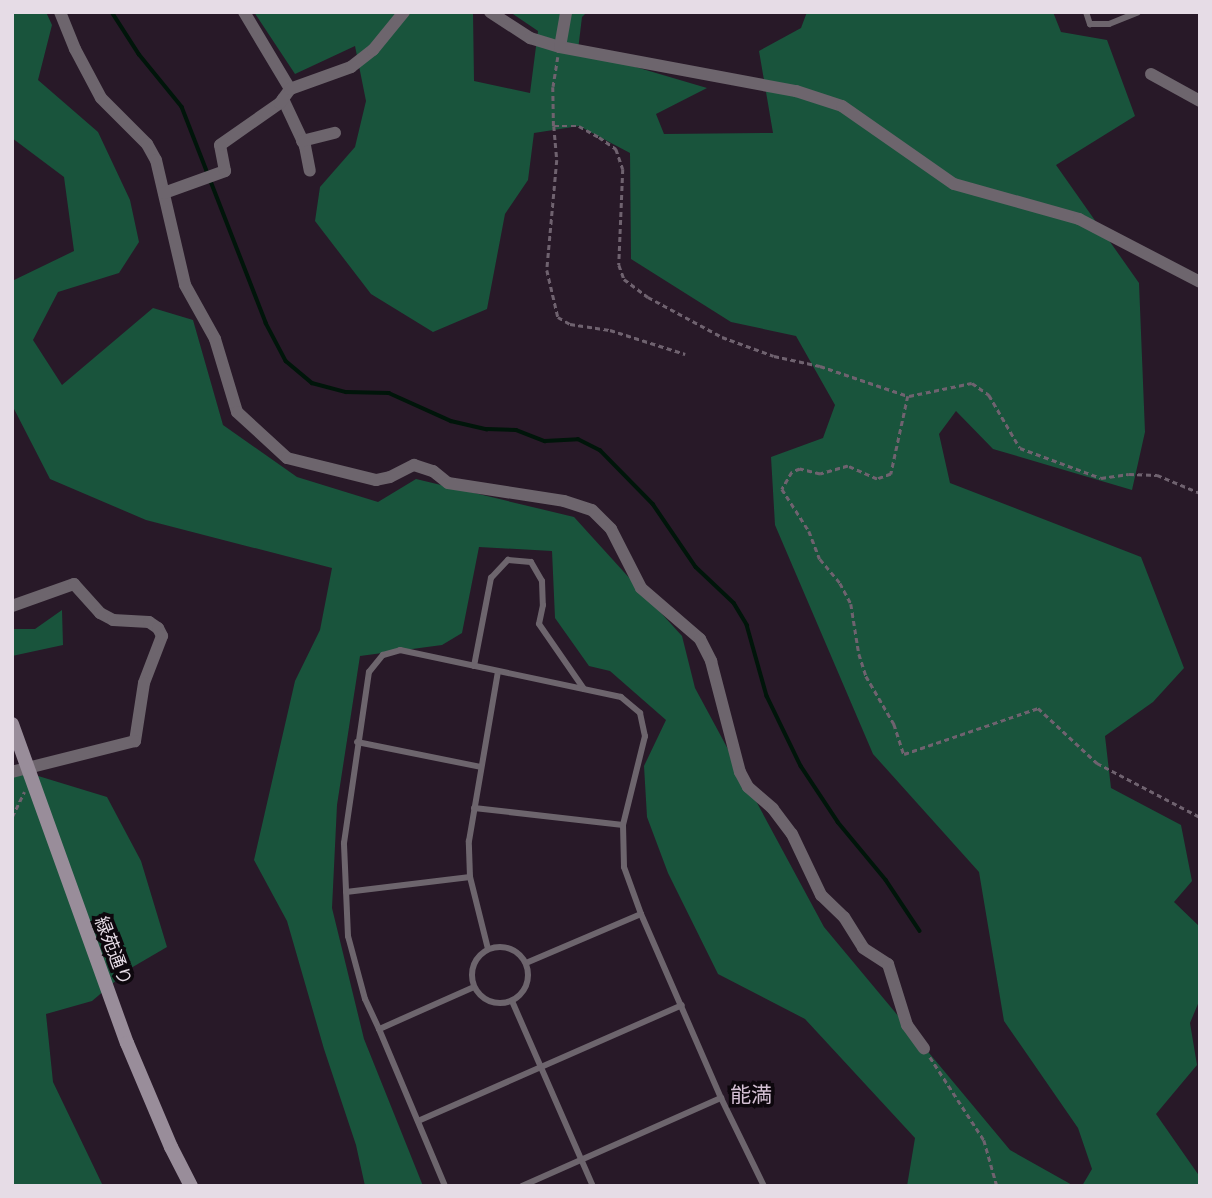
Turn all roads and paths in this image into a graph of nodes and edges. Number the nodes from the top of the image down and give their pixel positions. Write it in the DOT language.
graph roads {
  1 [pos="60,12"];
  2 [pos="244,12"];
  3 [pos="404,12"];
  4 [pos="490,12"];
  5 [pos="566,12"];
  6 [pos="1086,12"];
  7 [pos="1138,12"];
  8 [pos="560,47"];
  9 [pos="1151,74"];
  10 [pos="286,94"];
  11 [pos="1200,101"];
  12 [pos="554,125"];
  13 [pos="335,132"];
  14 [pos="302,141"];
  15 [pos="310,171"];
  16 [pos="164,193"];
  17 [pos="1200,282"];
  18 [pos="685,354"];
  19 [pos="908,396"];
  20 [pos="1200,493"];
  21 [pos="12,606"];
  22 [pos="474,666"];
  23 [pos="498,671"];
  24 [pos="584,689"];
  25 [pos="12,724"];
  26 [pos="357,743"];
  27 [pos="481,768"];
  28 [pos="29,771"];
  29 [pos="12,772"];
  30 [pos="474,808"];
  31 [pos="12,817"];
  32 [pos="1200,817"];
  33 [pos="622,825"];
  34 [pos="470,877"];
  35 [pos="346,892"];
  36 [pos="641,914"];
  37 [pos="488,949"];
  38 [pos="526,963"];
  39 [pos="474,987"];
  40 [pos="512,1001"];
  41 [pos="682,1005"];
  42 [pos="379,1029"];
  43 [pos="924,1048"];
  44 [pos="543,1066"];
  45 [pos="721,1098"];
  46 [pos="418,1121"];
  47 [pos="582,1160"];
  48 [pos="191,1186"];
  49 [pos="445,1186"];
  50 [pos="522,1186"];
  51 [pos="593,1186"];
  52 [pos="764,1186"];
  53 [pos="997,1186"];
  1 -- 16 [label="street"];
  2 -- 10 [label="street"];
  3 -- 10 [label="street"];
  4 -- 8 [label="street"];
  5 -- 8 [label="street"];
  6 -- 7 [label="lane"];
  8 -- 12 [label="path"];
  8 -- 17 [label="street"];
  9 -- 11 [label="street"];
  10 -- 14 [label="street"];
  10 -- 16 [label="street"];
  12 -- 18 [label="path"];
  12 -- 19 [label="path"];
  13 -- 14 [label="street"];
  14 -- 15 [label="street"];
  16 -- 43 [label="street"];
  19 -- 20 [label="path"];
  19 -- 32 [label="path"];
  21 -- 28 [label="street"];
  22 -- 23 [label="lane"];
  22 -- 24 [label="lane"];
  22 -- 26 [label="lane"];
  23 -- 24 [label="lane"];
  23 -- 27 [label="lane"];
  24 -- 33 [label="lane"];
  25 -- 28 [label="street, 緑苑通り"];
  26 -- 27 [label="lane"];
  26 -- 35 [label="lane"];
  27 -- 30 [label="lane"];
  28 -- 29 [label="street"];
  28 -- 31 [label="path"];
  28 -- 48 [label="street, 緑苑通り"];
  30 -- 33 [label="lane"];
  30 -- 34 [label="lane"];
  33 -- 36 [label="lane"];
  34 -- 35 [label="lane"];
  34 -- 37 [label="lane"];
  35 -- 42 [label="lane"];
  36 -- 38 [label="lane"];
  36 -- 41 [label="lane"];
  37 -- 38 [label="lane"];
  37 -- 39 [label="lane"];
  38 -- 40 [label="lane"];
  39 -- 40 [label="lane"];
  39 -- 42 [label="lane"];
  40 -- 44 [label="lane"];
  41 -- 44 [label="lane"];
  41 -- 45 [label="lane"];
  42 -- 46 [label="lane"];
  43 -- 53 [label="path"];
  44 -- 46 [label="lane"];
  44 -- 47 [label="lane"];
  45 -- 47 [label="lane"];
  45 -- 52 [label="lane"];
  46 -- 49 [label="lane"];
  47 -- 50 [label="lane"];
  47 -- 51 [label="lane"];
}
